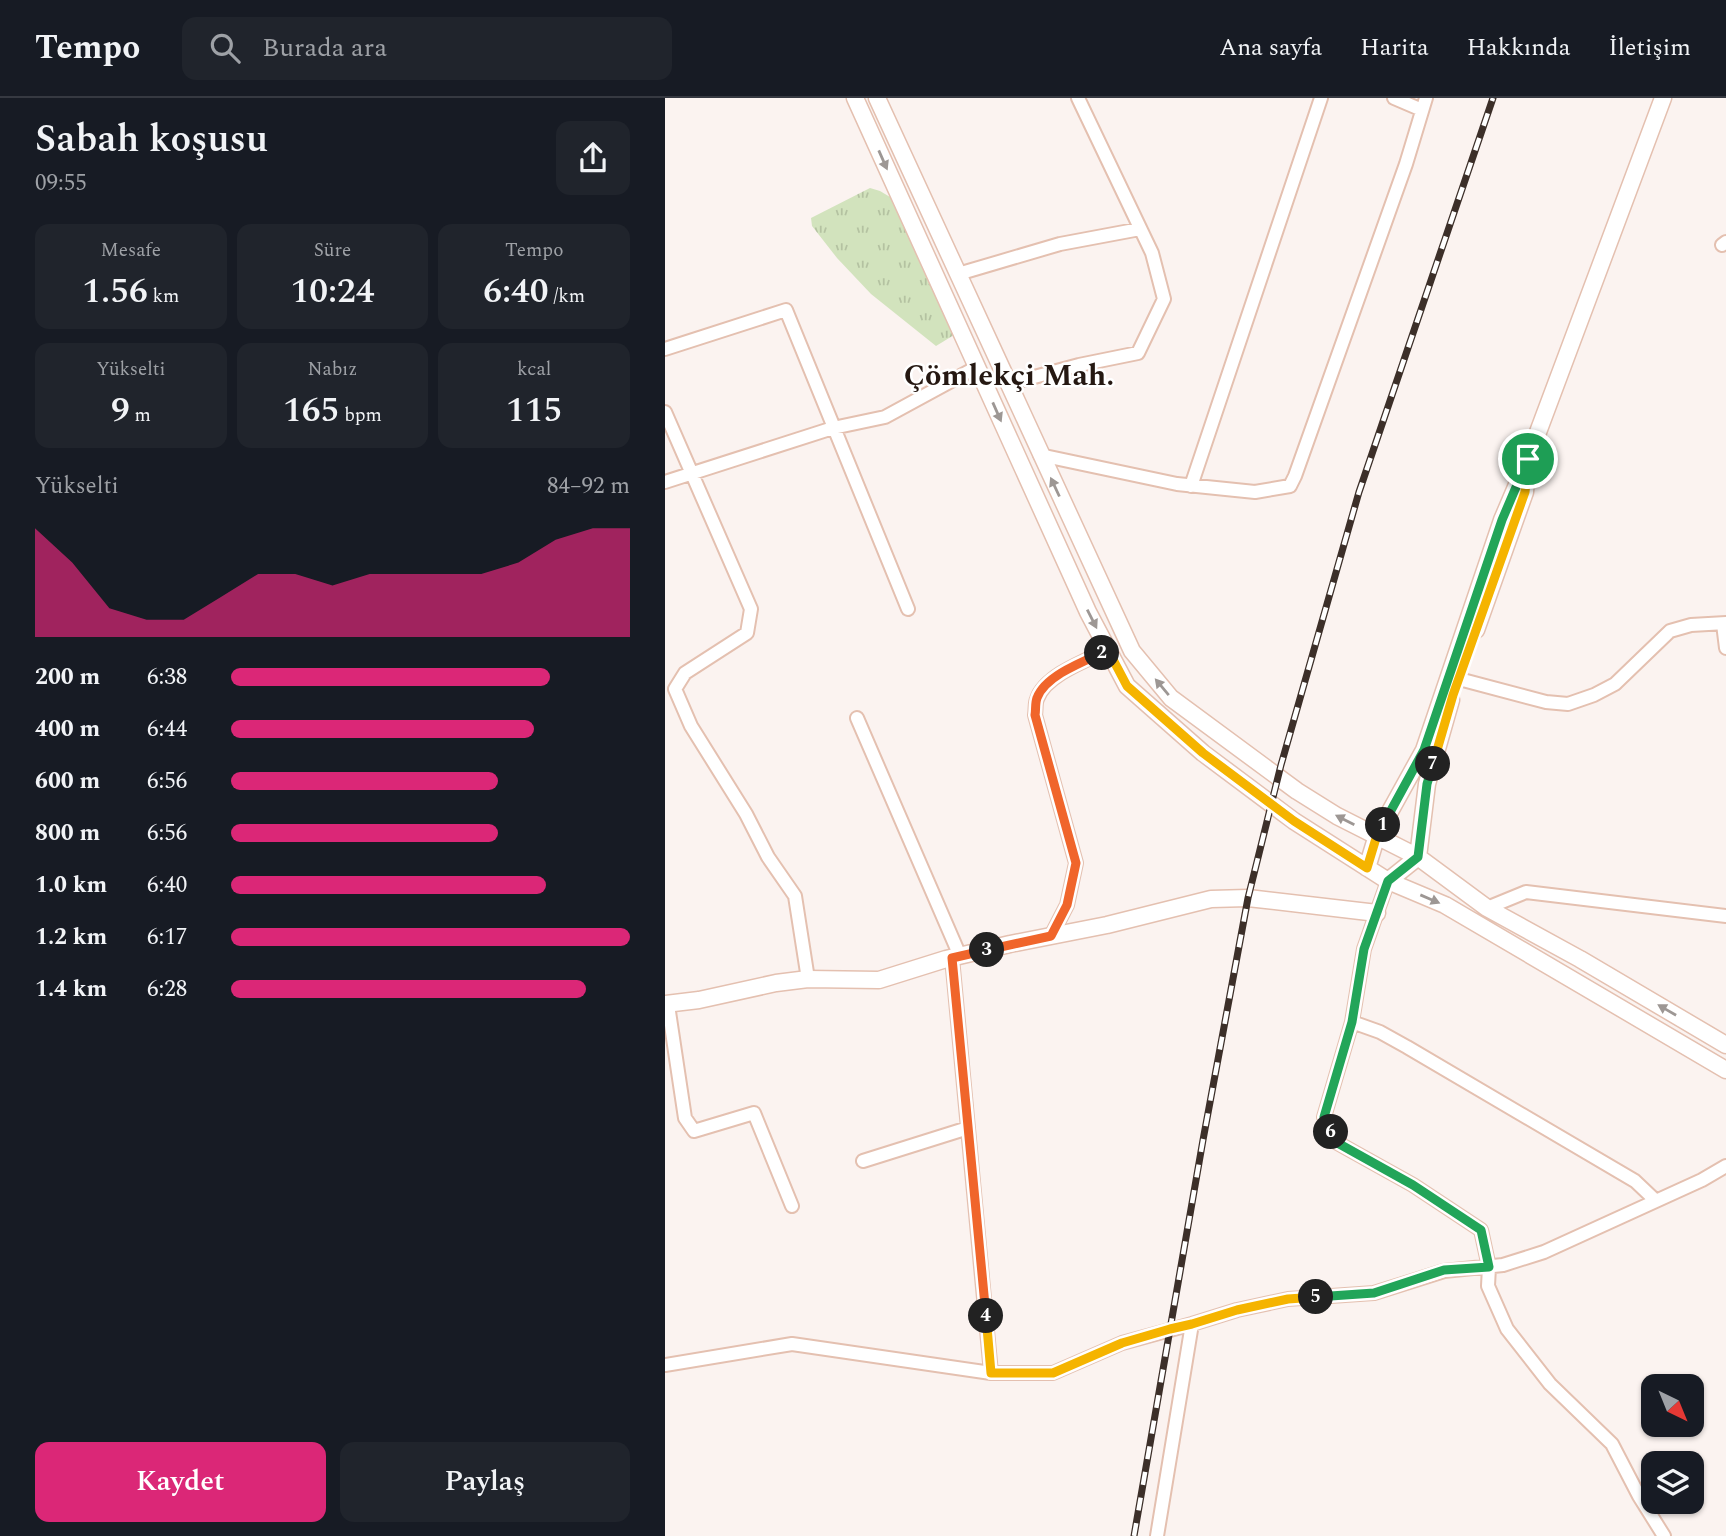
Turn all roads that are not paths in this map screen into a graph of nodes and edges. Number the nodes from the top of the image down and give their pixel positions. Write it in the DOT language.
graph roads {
  1 [pos="855,98"];
  2 [pos="877,98"];
  3 [pos="1078,98"];
  4 [pos="1321,98"];
  5 [pos="1394,98"];
  6 [pos="1663,98"];
  7 [pos="1424,104"];
  8 [pos="1140,229"];
  9 [pos="958,274"];
  10 [pos="665,349"];
  11 [pos="977,368"];
  12 [pos="1008,384"];
  13 [pos="665,411"];
  14 [pos="833,428"];
  15 [pos="1041,455"];
  16 [pos="1528,459"];
  17 [pos="692,473"];
  18 [pos="665,482"];
  19 [pos="1191,486"];
  20 [pos="908,609"];
  21 [pos="1725,624"];
  22 [pos="1726,648"];
  23 [pos="1108,650"];
  24 [pos="1458,679"];
  25 [pos="857,718"];
  26 [pos="1377,835"];
  27 [pos="1418,857"];
  28 [pos="1367,868"];
  29 [pos="1388,881"];
  30 [pos="1487,908"];
  31 [pos="1377,913"];
  32 [pos="1726,916"];
  33 [pos="1051,936"];
  34 [pos="956,957"];
  35 [pos="808,979"];
  36 [pos="667,1005"];
  37 [pos="1352,1022"];
  38 [pos="1726,1045"];
  39 [pos="1726,1070"];
  40 [pos="968,1128"];
  41 [pos="863,1161"];
  42 [pos="1726,1166"];
  43 [pos="1655,1200"];
  44 [pos="792,1206"];
  45 [pos="1489,1267"];
  46 [pos="1192,1324"];
  47 [pos="665,1365"];
  48 [pos="991,1373"];
  49 [pos="1157,1536"];
  50 [pos="1664,1536"];
  1 -- 11 [label="main road, one-way"];
  2 -- 9 [label="main road"];
  3 -- 8 [label="street"];
  4 -- 19 [label="street"];
  5 -- 7 [label="street"];
  6 -- 16 [label="main road"];
  7 -- 19 [label="street"];
  8 -- 9 [label="street"];
  8 -- 12 [label="street"];
  9 -- 12 [label="main road"];
  10 -- 14 [label="street"];
  11 -- 14 [label="street"];
  11 -- 23 [label="main road, one-way"];
  12 -- 15 [label="main road"];
  13 -- 17 [label="street"];
  14 -- 17 [label="street"];
  14 -- 20 [label="street"];
  15 -- 19 [label="street"];
  26 -- 15 [label="main road, one-way"];
  16 -- 24 [label="main road"];
  16 -- 26 [label="main road"];
  17 -- 18 [label="street"];
  17 -- 35 [label="street"];
  21 -- 22 [label="street"];
  21 -- 24 [label="street"];
  23 -- 28 [label="main road"];
  23 -- 33 [label="street"];
  24 -- 27 [label="main road"];
  25 -- 34 [label="street"];
  26 -- 27 [label="main road"];
  26 -- 28 [label="main road"];
  27 -- 29 [label="main road"];
  27 -- 30 [label="main road"];
  28 -- 29 [label="main road"];
  29 -- 31 [label="street"];
  29 -- 39 [label="main road, one-way"];
  30 -- 32 [label="street"];
  38 -- 30 [label="main road, one-way"];
  31 -- 33 [label="main road"];
  31 -- 37 [label="street"];
  33 -- 34 [label="main road"];
  34 -- 35 [label="main road"];
  34 -- 40 [label="street"];
  35 -- 36 [label="main road"];
  36 -- 44 [label="street"];
  37 -- 43 [label="street"];
  37 -- 45 [label="street"];
  40 -- 41 [label="street"];
  40 -- 48 [label="street"];
  42 -- 43 [label="street"];
  43 -- 45 [label="street"];
  45 -- 46 [label="street"];
  45 -- 50 [label="street"];
  46 -- 48 [label="street"];
  46 -- 49 [label="street"];
  47 -- 48 [label="street"];
}
